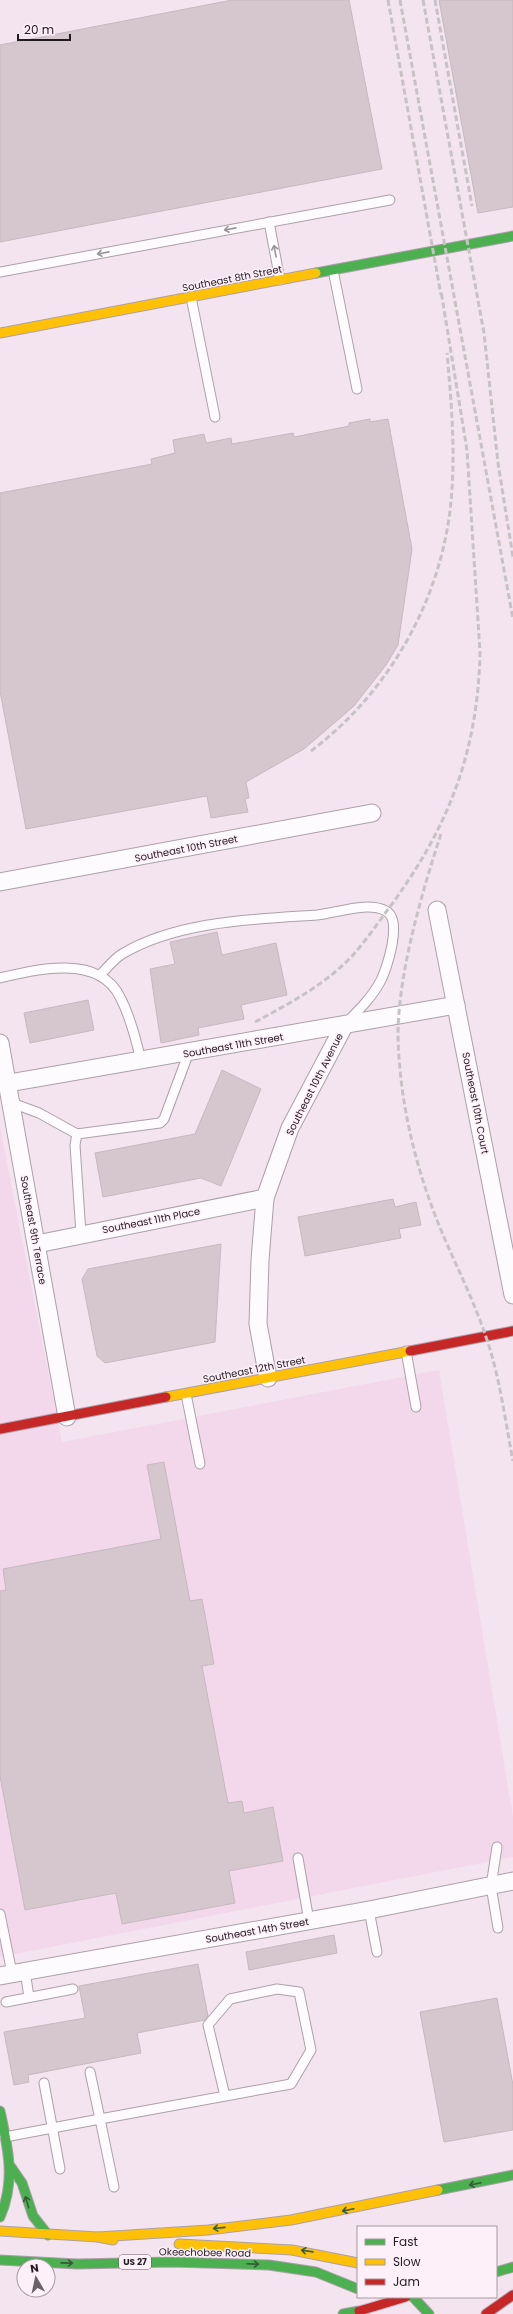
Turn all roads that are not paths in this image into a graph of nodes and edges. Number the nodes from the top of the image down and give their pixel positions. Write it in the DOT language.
graph roads {
  1 [pos="390,200"];
  2 [pos="269,222"];
  3 [pos="513,236"];
  4 [pos="333,270"];
  5 [pos="0,272"];
  6 [pos="280,280"];
  7 [pos="191,297"];
  8 [pos="0,334"];
  9 [pos="357,390"];
  10 [pos="214,417"];
  11 [pos="372,813"];
  12 [pos="0,882"];
  13 [pos="438,910"];
  14 [pos="100,975"];
  15 [pos="0,978"];
  16 [pos="456,1004"];
  17 [pos="344,1026"];
  18 [pos="0,1043"];
  19 [pos="189,1052"];
  20 [pos="141,1061"];
  21 [pos="9,1083"];
  22 [pos="12,1104"];
  23 [pos="77,1134"];
  24 [pos="265,1198"];
  25 [pos="81,1234"];
  26 [pos="37,1244"];
  27 [pos="513,1295"];
  28 [pos="513,1331"];
  29 [pos="406,1351"];
  30 [pos="268,1378"];
  31 [pos="186,1394"];
  32 [pos="416,1407"];
  33 [pos="67,1417"];
  34 [pos="0,1427"];
  35 [pos="200,1464"];
  36 [pos="497,1847"];
  37 [pos="298,1858"];
  38 [pos="513,1881"];
  39 [pos="491,1886"];
  40 [pos="369,1910"];
  41 [pos="0,1914"];
  42 [pos="309,1921"];
  43 [pos="498,1928"];
  44 [pos="377,1952"];
  45 [pos="12,1973"];
  46 [pos="72,1989"];
  47 [pos="29,1997"];
  48 [pos="6,2002"];
  49 [pos="90,2072"];
  50 [pos="44,2083"];
  51 [pos="225,2096"];
  52 [pos="0,2111"];
  53 [pos="100,2119"];
  54 [pos="52,2129"];
  55 [pos="5,2137"];
  56 [pos="11,2166"];
  57 [pos="60,2169"];
  58 [pos="513,2175"];
  59 [pos="114,2187"];
  60 [pos="0,2217"];
  61 [pos="0,2231"];
  62 [pos="48,2234"];
  63 [pos="98,2237"];
  64 [pos="153,2244"];
  65 [pos="168,2244"];
  66 [pos="0,2260"];
  67 [pos="357,2263"];
  68 [pos="513,2267"];
  69 [pos="497,2272"];
  70 [pos="357,2289"];
  71 [pos="513,2295"];
  72 [pos="373,2298"];
  73 [pos="402,2298"];
  74 [pos="414,2298"];
  75 [pos="358,2310"];
  76 [pos="489,2311"];
  77 [pos="343,2314"];
  78 [pos="349,2314"];
  79 [pos="392,2314"];
  80 [pos="429,2314"];
  1 -- 2 [label="lane"];
  2 -- 5 [label="lane, one-way"];
  6 -- 2 [label="lane, one-way"];
  3 -- 4 [label="main road, Southeast 8th Street"];
  4 -- 6 [label="main road, Southeast 8th Street"];
  4 -- 9 [label="lane"];
  6 -- 7 [label="main road, Southeast 8th Street"];
  7 -- 8 [label="main road, Southeast 8th Street"];
  7 -- 10 [label="lane"];
  11 -- 12 [label="street, Southeast 10th Street"];
  13 -- 16 [label="street, Southeast 10th Court"];
  14 -- 15 [label="lane"];
  14 -- 17 [label="lane"];
  14 -- 20 [label="lane"];
  16 -- 17 [label="street, Southeast 11th Street"];
  16 -- 27 [label="street, Southeast 10th Court"];
  17 -- 19 [label="street, Southeast 11th Street"];
  17 -- 24 [label="street, Southeast 10th Avenue"];
  18 -- 21 [label="street, Southeast 9th Terrace"];
  19 -- 20 [label="street, Southeast 11th Street"];
  19 -- 23 [label="lane"];
  20 -- 21 [label="street, Southeast 11th Street"];
  21 -- 22 [label="street, Southeast 9th Terrace"];
  22 -- 23 [label="lane"];
  22 -- 26 [label="street, Southeast 9th Terrace"];
  23 -- 25 [label="lane"];
  24 -- 25 [label="street, Southeast 11th Place"];
  24 -- 30 [label="street, Southeast 10th Avenue"];
  25 -- 26 [label="street, Southeast 11th Place"];
  26 -- 33 [label="street, Southeast 9th Terrace"];
  28 -- 29 [label="main road, Southeast 12th Street"];
  29 -- 30 [label="main road, Southeast 12th Street"];
  29 -- 32 [label="lane"];
  30 -- 31 [label="main road, Southeast 12th Street"];
  31 -- 33 [label="main road, Southeast 12th Street"];
  31 -- 35 [label="lane"];
  33 -- 34 [label="main road, Southeast 12th Street"];
  36 -- 39 [label="lane"];
  37 -- 42 [label="lane"];
  38 -- 39 [label="street, Southeast 14th Street"];
  39 -- 40 [label="street, Southeast 14th Street"];
  39 -- 43 [label="lane"];
  40 -- 42 [label="street, Southeast 14th Street"];
  40 -- 44 [label="lane"];
  41 -- 45 [label="lane"];
  42 -- 45 [label="street, Southeast 14th Street"];
  45 -- 47 [label="lane"];
  46 -- 47 [label="lane"];
  47 -- 48 [label="lane"];
  49 -- 53 [label="lane"];
  50 -- 54 [label="lane"];
  51 -- 51 [label="lane"];
  51 -- 53 [label="lane"];
  52 -- 55 [label="main road"];
  53 -- 54 [label="lane"];
  53 -- 59 [label="lane"];
  54 -- 55 [label="lane"];
  54 -- 57 [label="lane"];
  55 -- 56 [label="main road"];
  56 -- 60 [label="main road"];
  62 -- 56 [label="main road, one-way"];
  58 -- 63 [label="main road, one-way"];
  61 -- 62 [label="main road, Okeechobee Road / US 27"];
  62 -- 63 [label="main road, Okeechobee Road / US 27"];
  63 -- 64 [label="main road, Okeechobee Road / US 27"];
  67 -- 65 [label="main road, Okeechobee Road, one-way"];
  66 -- 70 [label="main road, Okeechobee Road / US 27, one-way"];
  68 -- 69 [label="main road"];
  71 -- 76 [label="main road"];
  72 -- 79 [label="main road"];
  73 -- 75 [label="main road, bridge"];
  74 -- 80 [label="main road"];
  75 -- 77 [label="main road"];
  75 -- 78 [label="main road"];
}
